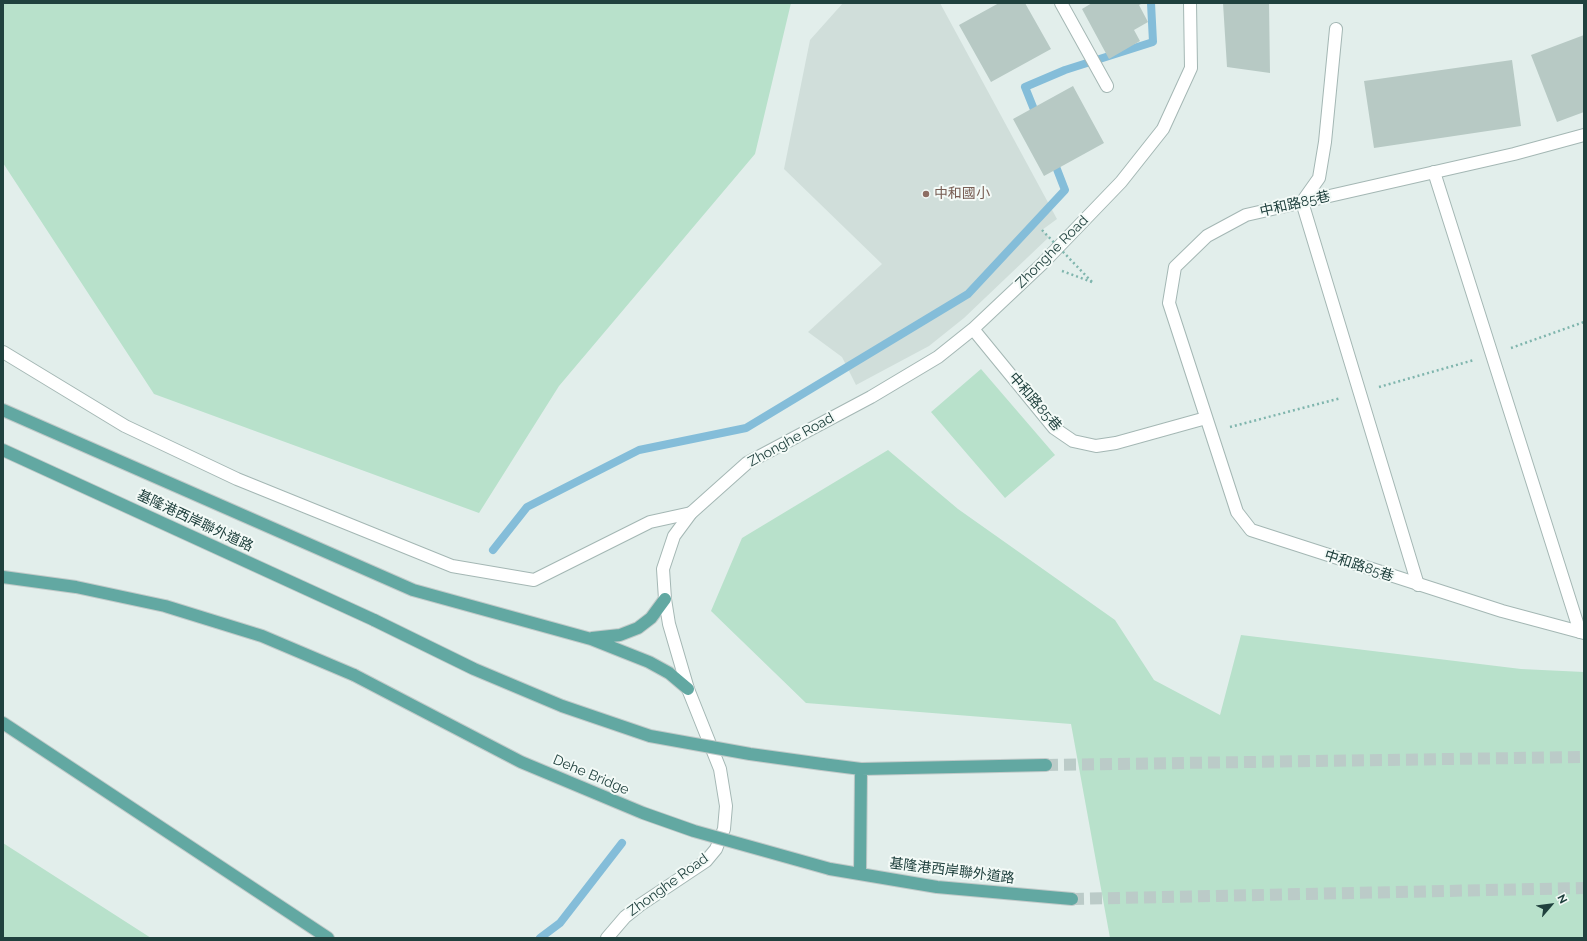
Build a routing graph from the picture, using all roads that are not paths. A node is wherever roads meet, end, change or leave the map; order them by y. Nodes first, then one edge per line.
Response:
1 (1061, 3) edge
2 (1190, 3) edge
3 (1336, 29) dead end
4 (1104, 81) dead end
5 (1584, 135) edge
6 (1434, 172) junction
7 (1302, 202) junction
8 (973, 329) junction
9 (3, 352) edge
10 (3, 410) edge
11 (1206, 418) junction
12 (3, 450) edge
13 (691, 513) junction
14 (3, 577) edge
15 (1418, 585) junction
16 (665, 599) junction
17 (1582, 632) edge
18 (591, 639) junction
19 (688, 689) junction
20 (3, 723) edge
21 (1046, 765) tunnel mouth
22 (861, 769) junction
23 (830, 869) joint
24 (860, 874) junction
25 (1072, 899) tunnel mouth
26 (328, 938) edge
27 (607, 938) edge

1 - 4 street
2 - 8 street, Zhonghe Road
3 - 7 street
5 - 6 street, 中和路85巷
6 - 7 street, 中和路85巷
6 - 17 street
7 - 11 street, 中和路85巷
7 - 15 street
8 - 11 street, 中和路85巷
8 - 13 street, Zhonghe Road
9 - 13 street
10 - 18 main road
11 - 15 street, 中和路85巷
12 - 22 main road, 基隆港西岸聯外道路, bridge
13 - 16 street, Zhonghe Road
14 - 23 main road, Dehe Bridge, bridge
15 - 17 street, 中和路85巷
16 - 18 main road
16 - 19 street, Zhonghe Road
18 - 19 main road
19 - 27 street, Zhonghe Road
20 - 26 main road
21 - 22 main road
22 - 24 main road
23 - 24 main road, 基隆港西岸聯外道路
24 - 25 main road, 基隆港西岸聯外道路

